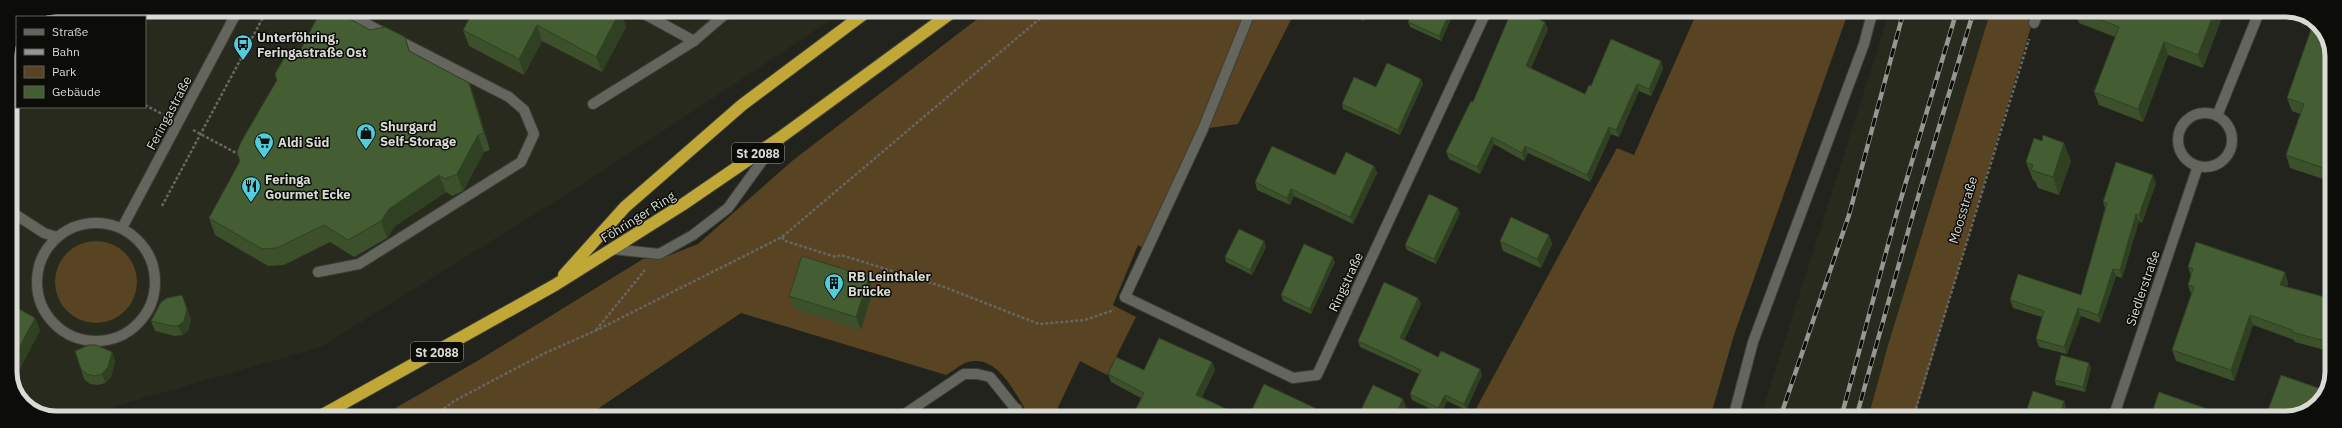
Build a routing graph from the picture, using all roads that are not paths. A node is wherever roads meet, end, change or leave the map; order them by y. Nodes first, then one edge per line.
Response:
1 (234, 17) edge
2 (353, 17) edge
3 (650, 17) edge
4 (722, 17) edge
5 (860, 17) edge
6 (945, 17) edge
7 (1248, 17) edge
8 (1484, 17) edge
9 (1871, 17) edge
10 (2036, 17) edge
11 (2257, 17) edge
12 (2034, 23) road end
13 (694, 41) junction
14 (593, 104) dead end
15 (2217, 116) junction
16 (777, 140) junction
17 (2198, 166) junction
18 (17, 216) edge
19 (122, 228) junction
20 (57, 237) junction
21 (612, 249) junction
22 (318, 272) dead end
23 (555, 285) junction
24 (1017, 409) joint
25 (330, 411) edge
26 (910, 411) edge
27 (1014, 411) edge
28 (1735, 411) edge
29 (2116, 411) edge

1 - 19 street, Feringastraße
2 - 22 street
3 - 13 street
4 - 13 street
5 - 23 highway
6 - 16 highway, Föhringer Ring / St 2088
7 - 8 street, Ringstraße
9 - 28 street
10 - 12 street
11 - 15 street
13 - 14 street
15 - 17 street
15 - 17 street
16 - 21 highway, Föhringer Ring / St 2088
16 - 21 street
17 - 29 street, Siedlerstraße
18 - 20 street
19 - 20 street
19 - 20 street
21 - 23 highway, Föhringer Ring / St 2088
23 - 25 highway, Föhringer Ring / St 2088
24 - 26 street
24 - 27 street

